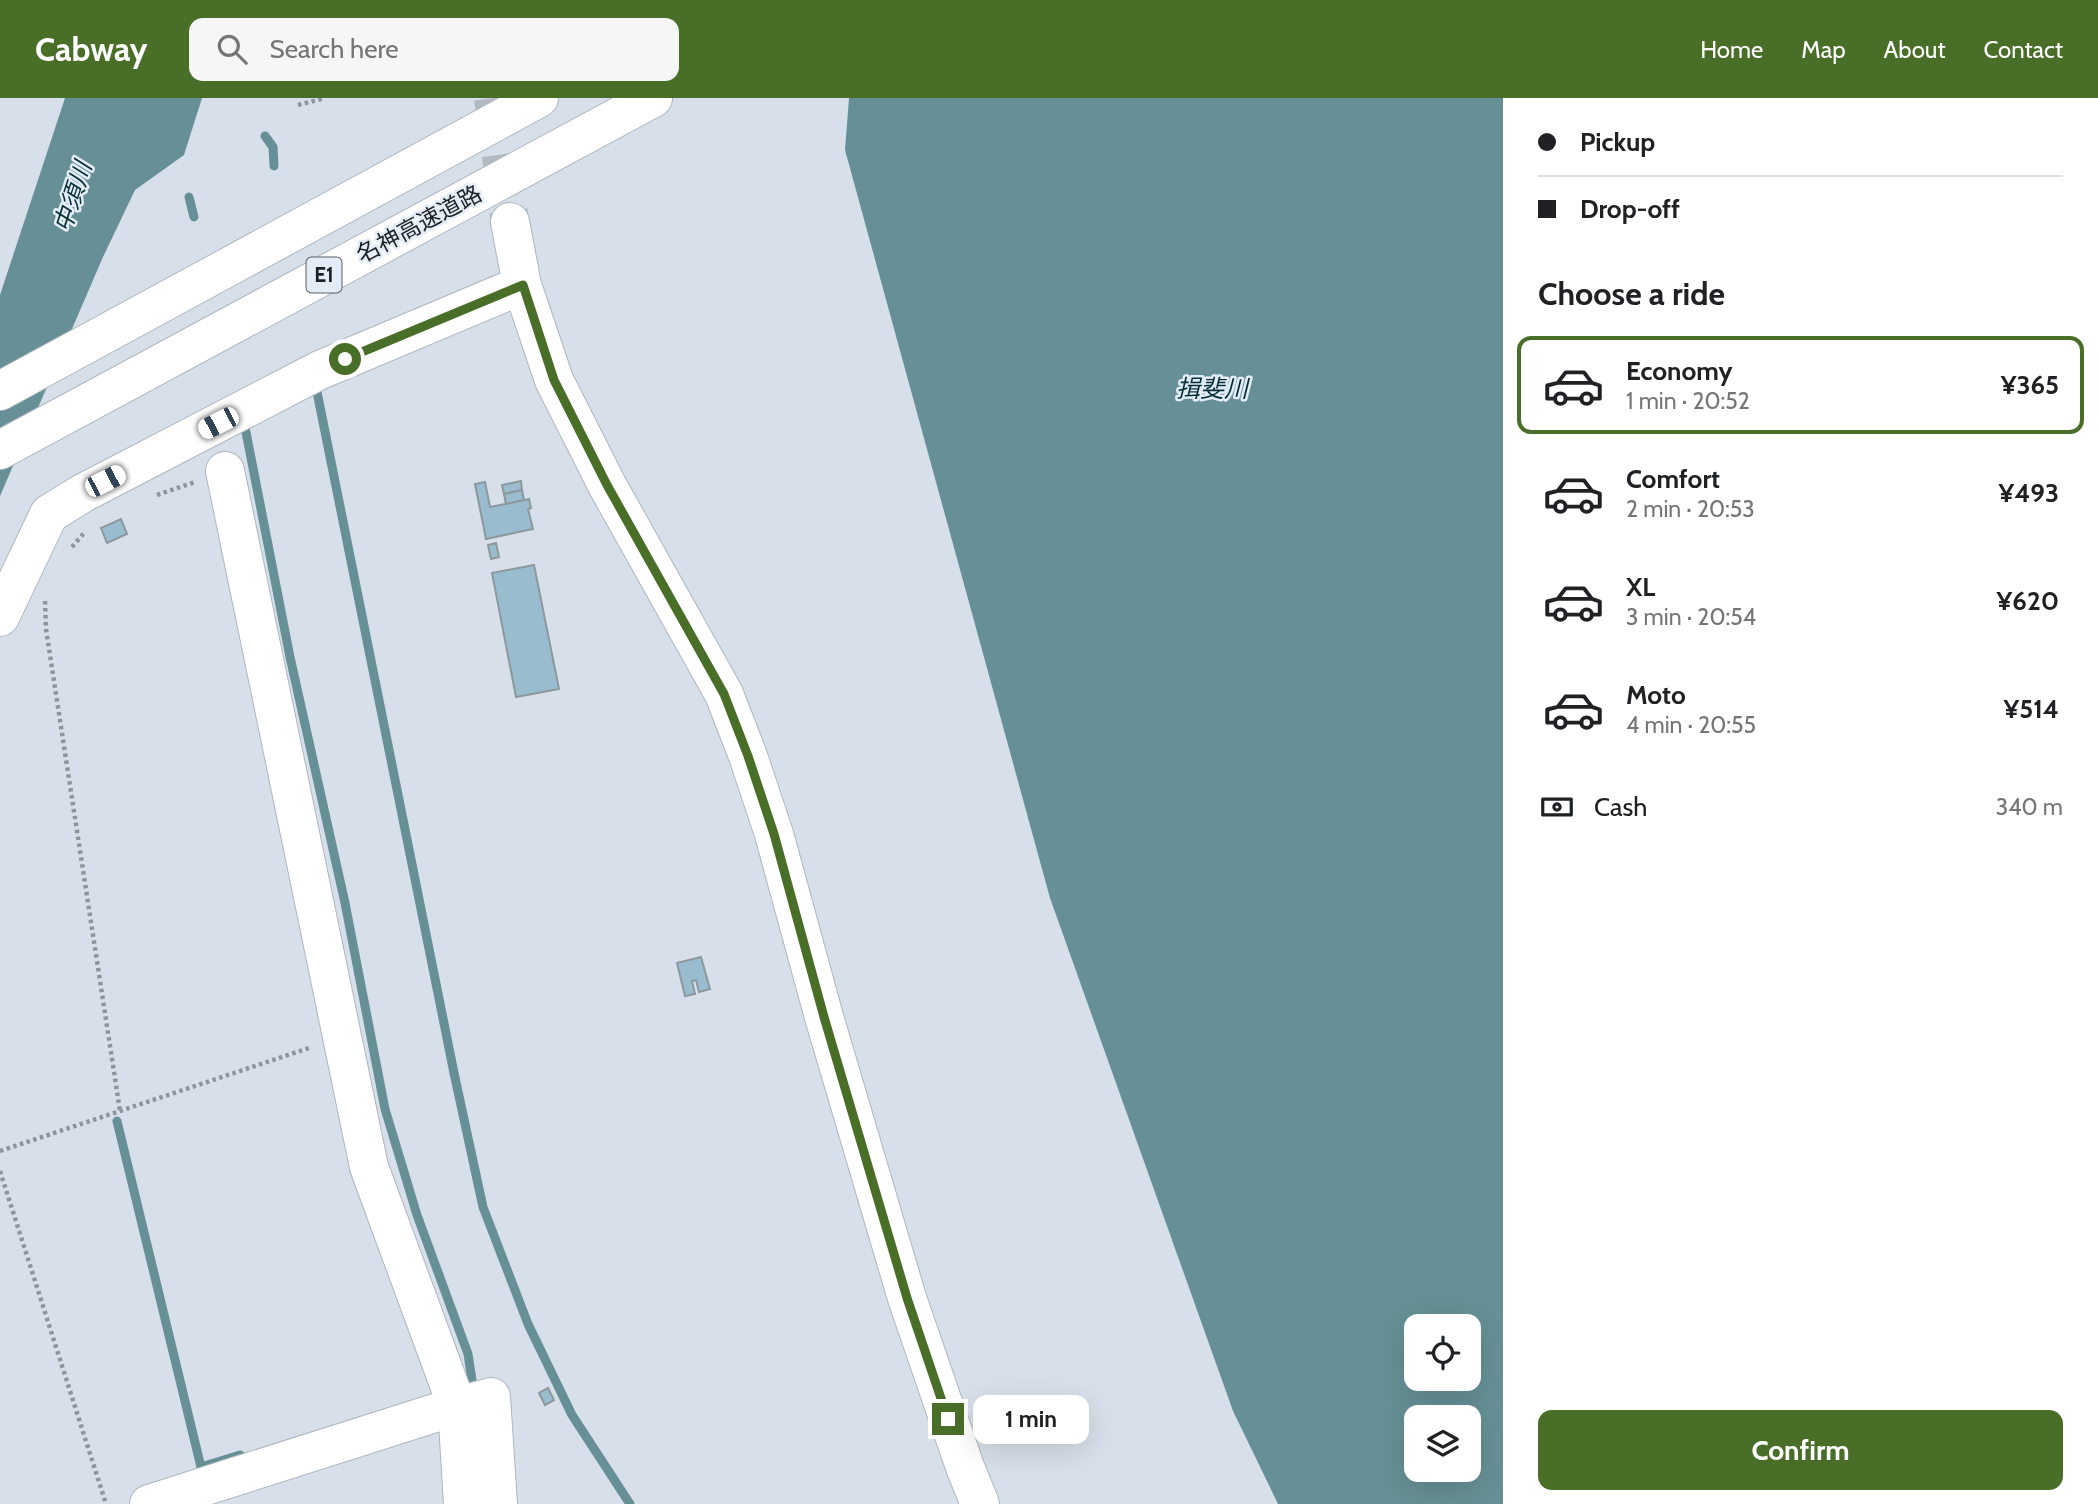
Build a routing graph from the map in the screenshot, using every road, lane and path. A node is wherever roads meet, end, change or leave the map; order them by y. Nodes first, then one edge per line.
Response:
1 (325, 98) edge
2 (539, 98) edge
3 (651, 99) edge
4 (298, 105) dead end
5 (510, 222) tunnel mouth
6 (523, 285) junction
7 (0, 391) edge
8 (0, 450) edge
9 (225, 471) joint
10 (154, 495) dead end
11 (87, 530) dead end
12 (69, 550) dead end
13 (45, 595) dead end
14 (0, 617) edge
15 (342, 1037) junction
16 (120, 1111) junction
17 (0, 1151) edge
18 (0, 1171) edge
19 (457, 1406) junction
20 (106, 1504) edge
21 (149, 1504) edge
22 (463, 1504) edge
23 (498, 1504) edge
24 (980, 1504) edge

1 - 4 path
2 - 7 main road, E1
3 - 8 main road, 名神高速道路 / E1
5 - 6 main road
6 - 14 main road
6 - 24 main road
9 - 10 path
9 - 15 main road
11 - 12 path
13 - 16 path
15 - 16 path
15 - 19 main road
16 - 17 path
18 - 20 path
19 - 21 main road
19 - 22 main road
19 - 23 main road

